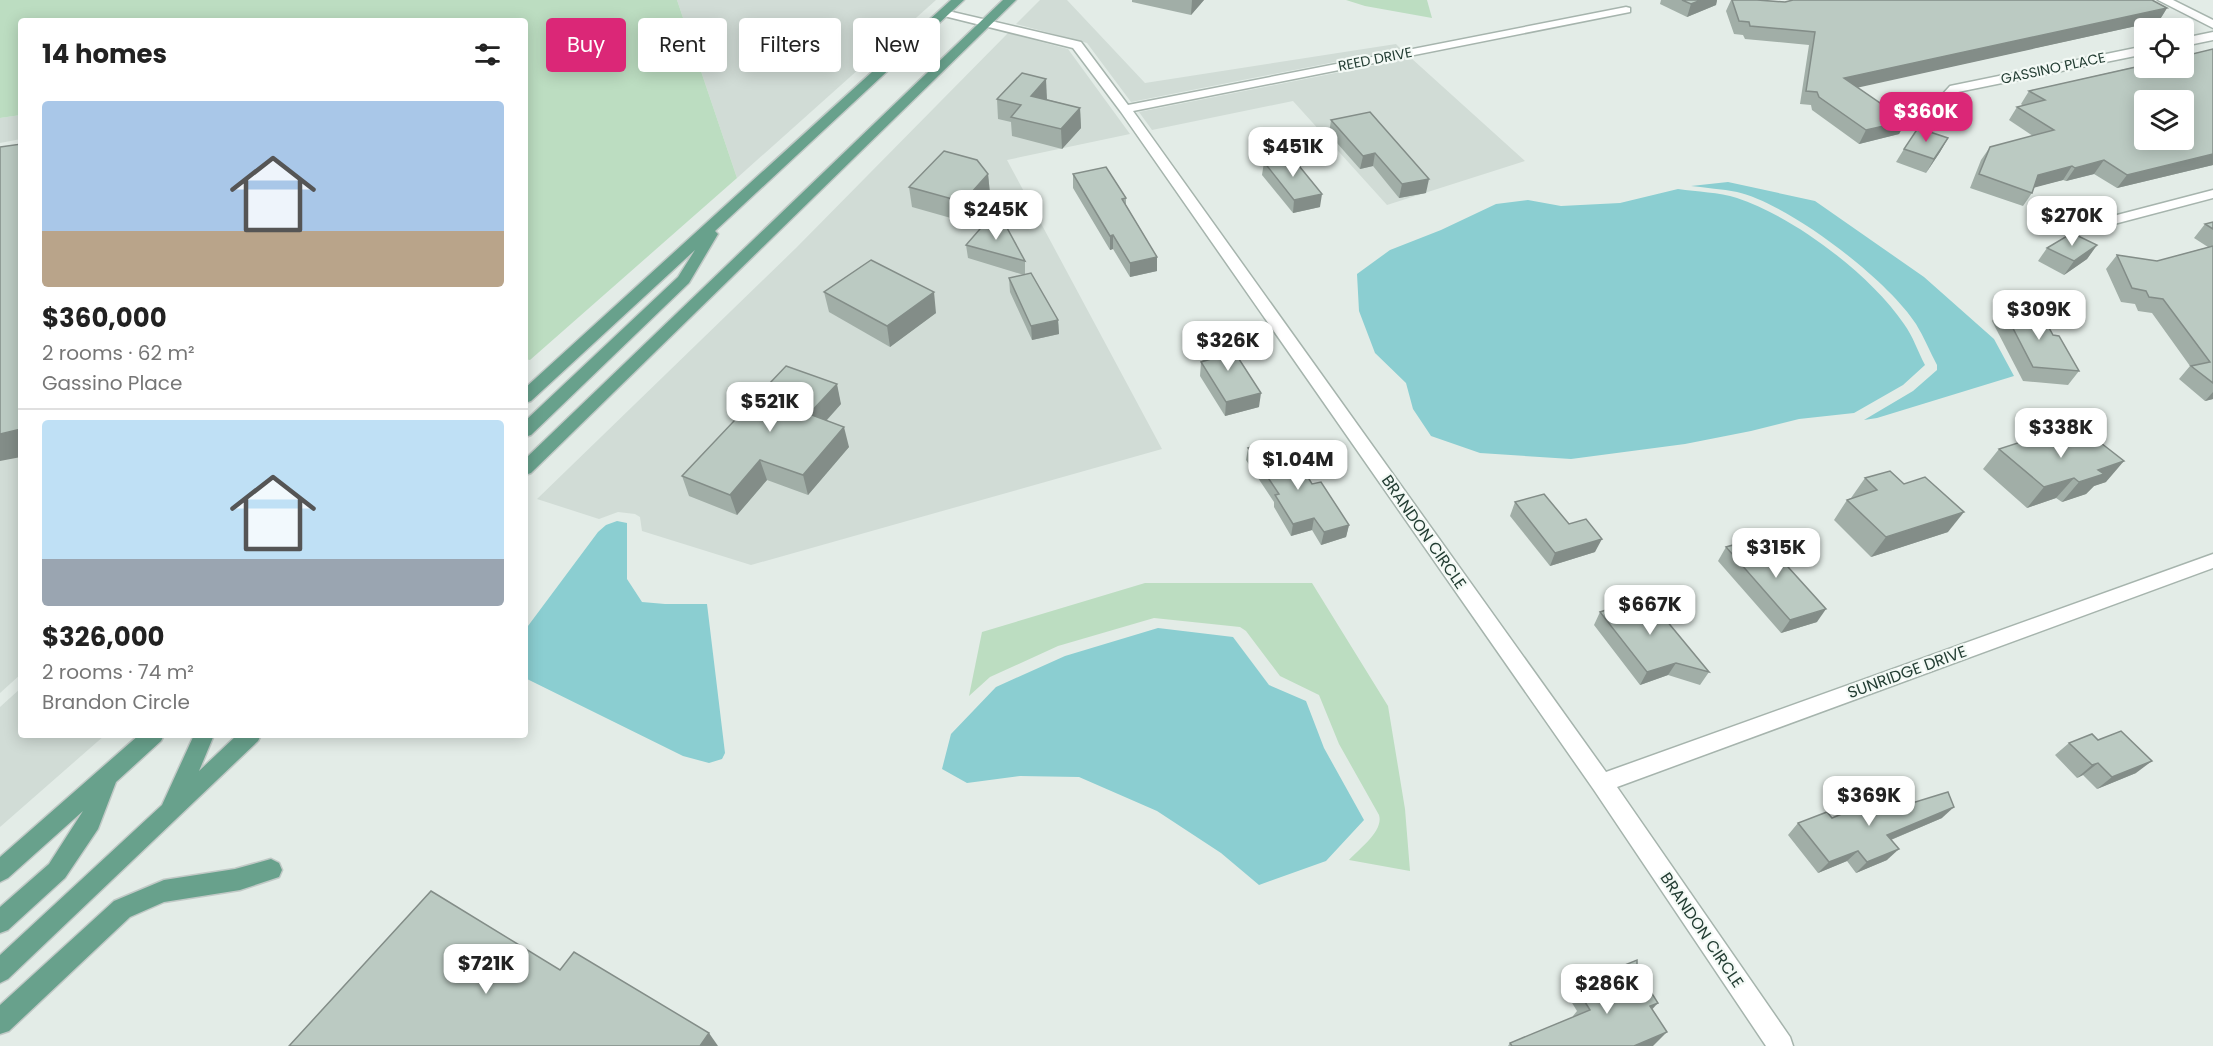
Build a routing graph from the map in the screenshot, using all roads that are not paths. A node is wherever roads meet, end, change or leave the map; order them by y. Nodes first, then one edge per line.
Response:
1 (958, 0) edge
2 (1010, 0) edge
3 (2164, 0) edge
4 (1626, 10) dead end
5 (944, 13) junction
6 (987, 22) junction
7 (2213, 26) edge
8 (2213, 36) edge
9 (2194, 40) edge
10 (2134, 52) edge
11 (1125, 109) junction
12 (1935, 109) dead end
13 (2213, 194) edge
14 (721, 217) junction
15 (2099, 224) dead end
16 (528, 395) edge
17 (528, 428) edge
18 (528, 465) edge
19 (2213, 561) edge
20 (151, 738) edge
21 (203, 738) edge
22 (248, 738) edge
23 (106, 778) junction
24 (1602, 783) junction
25 (168, 815) junction
26 (272, 870) dead end
27 (0, 871) edge
28 (0, 922) edge
29 (0, 971) edge
30 (0, 1022) edge
31 (1781, 1046) edge

1 - 5 main road
2 - 6 main road
3 - 7 street
4 - 11 street, REED DRIVE
5 - 6 street, BRANDON CIRCLE
5 - 14 main road
6 - 11 street, BRANDON CIRCLE
6 - 18 main road
8 - 9 street
10 - 12 street, GASSINO PLACE
11 - 24 street, BRANDON CIRCLE
13 - 15 street
14 - 16 main road
14 - 17 main road
19 - 24 street, SUNRIDGE DRIVE
20 - 23 main road
21 - 25 main road
22 - 25 main road
23 - 27 main road
23 - 28 main road
24 - 31 street, BRANDON CIRCLE
25 - 29 main road
26 - 30 main road

